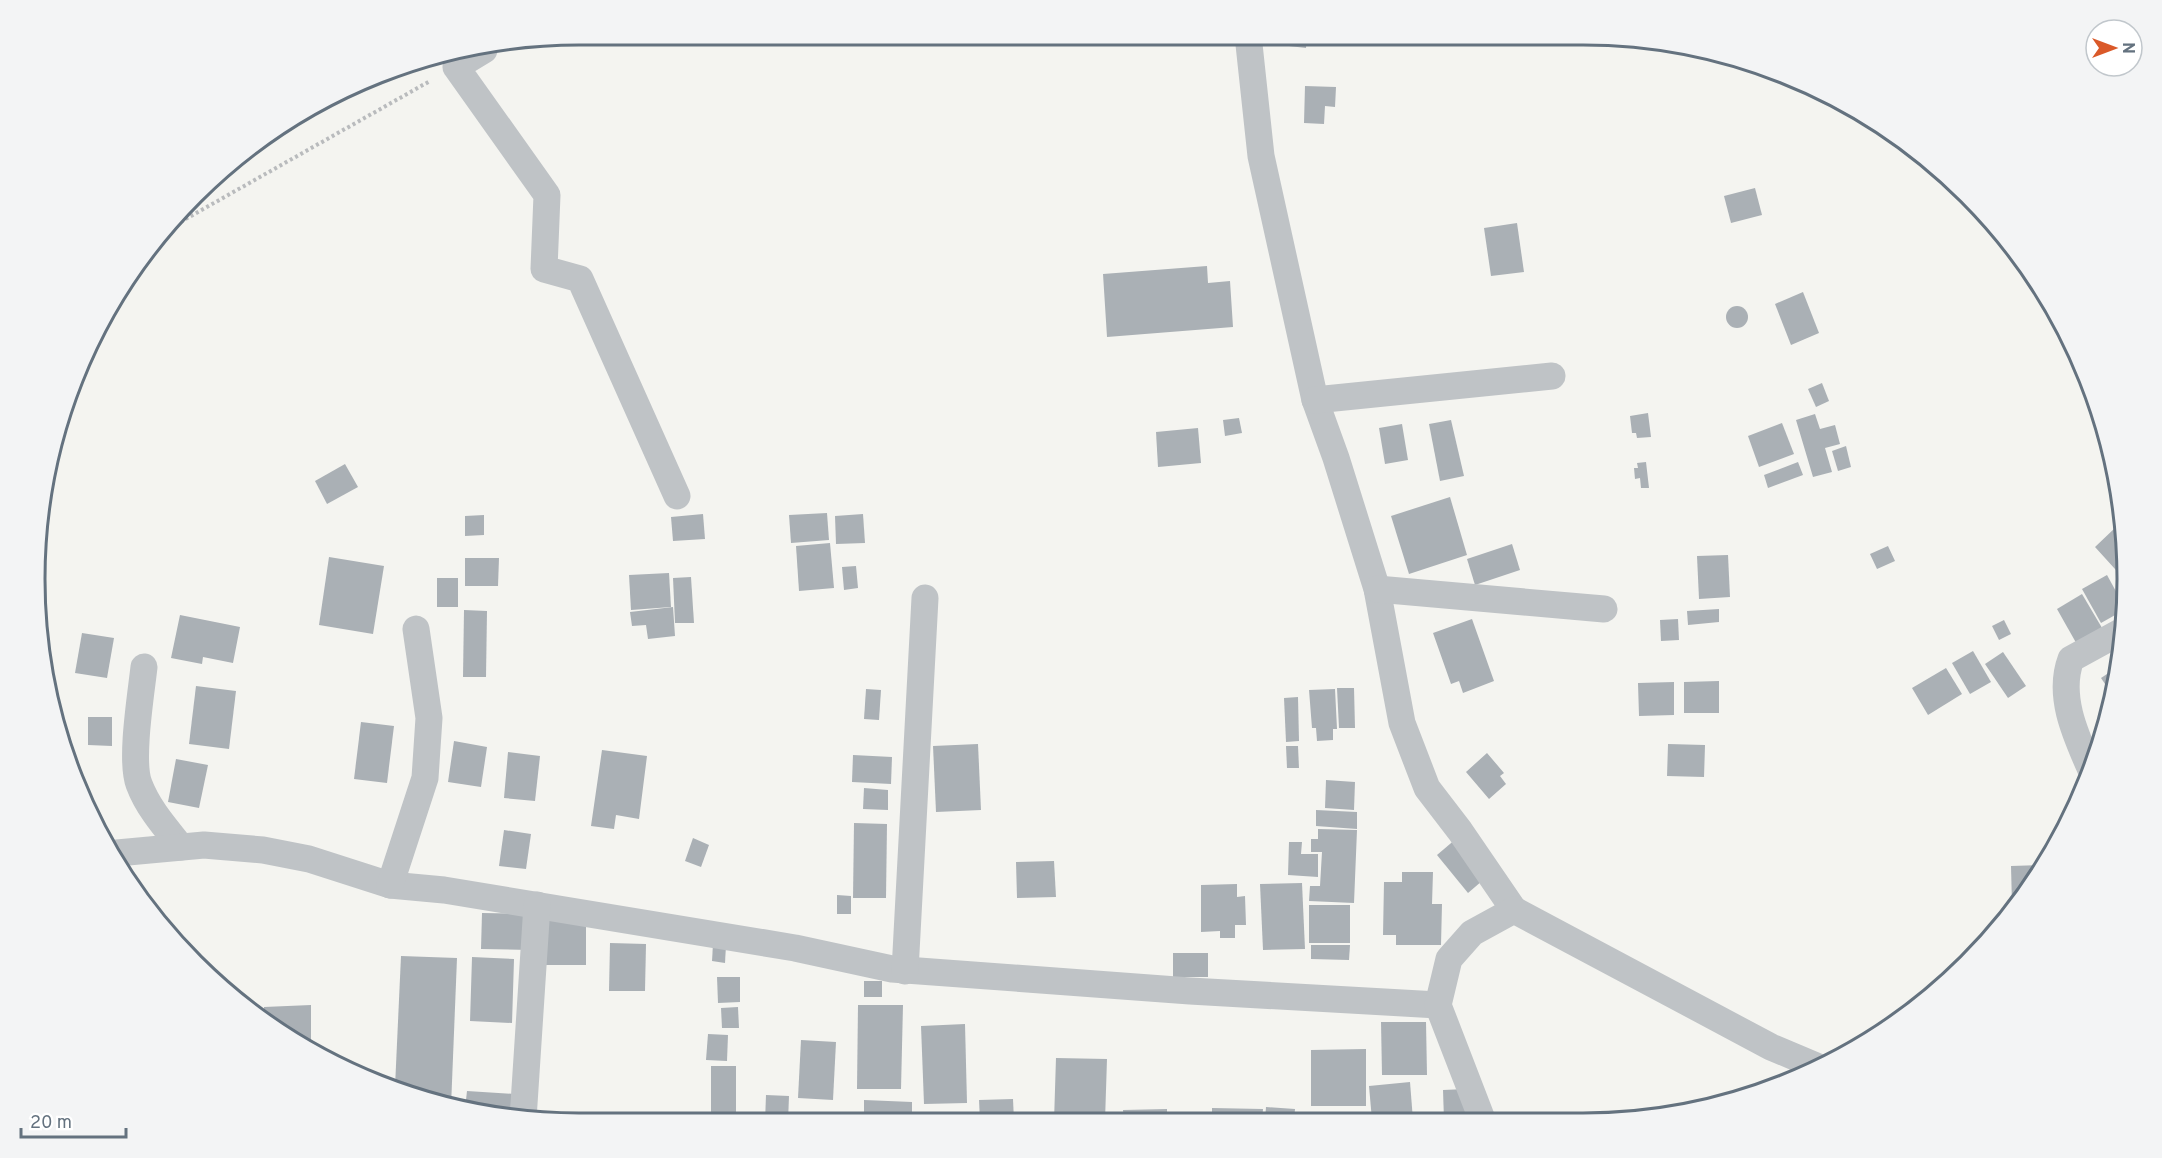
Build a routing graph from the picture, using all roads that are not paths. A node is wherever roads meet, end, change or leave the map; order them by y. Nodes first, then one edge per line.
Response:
1 (1249, 45) edge
2 (476, 55) edge
3 (1552, 376) dead end
4 (1315, 400) junction
5 (677, 496) dead end
6 (1377, 589) junction
7 (925, 598) dead end
8 (1604, 609) dead end
9 (416, 629) dead end
10 (2114, 636) edge
11 (144, 667) dead end
12 (2086, 759) edge
13 (181, 847) junction
14 (121, 853) edge
15 (390, 885) junction
16 (537, 905) junction
17 (1514, 910) junction
18 (905, 970) junction
19 (1438, 1005) junction
20 (1808, 1063) edge
21 (524, 1110) edge
22 (1480, 1113) edge

1 - 4 street
2 - 5 street
3 - 4 street
4 - 6 street
6 - 8 street
6 - 17 street
7 - 18 street
9 - 15 street
10 - 12 street
11 - 13 street
13 - 14 street
13 - 15 street
15 - 16 street
16 - 18 street
16 - 21 street
17 - 19 street
17 - 20 street
18 - 19 street
19 - 22 street

